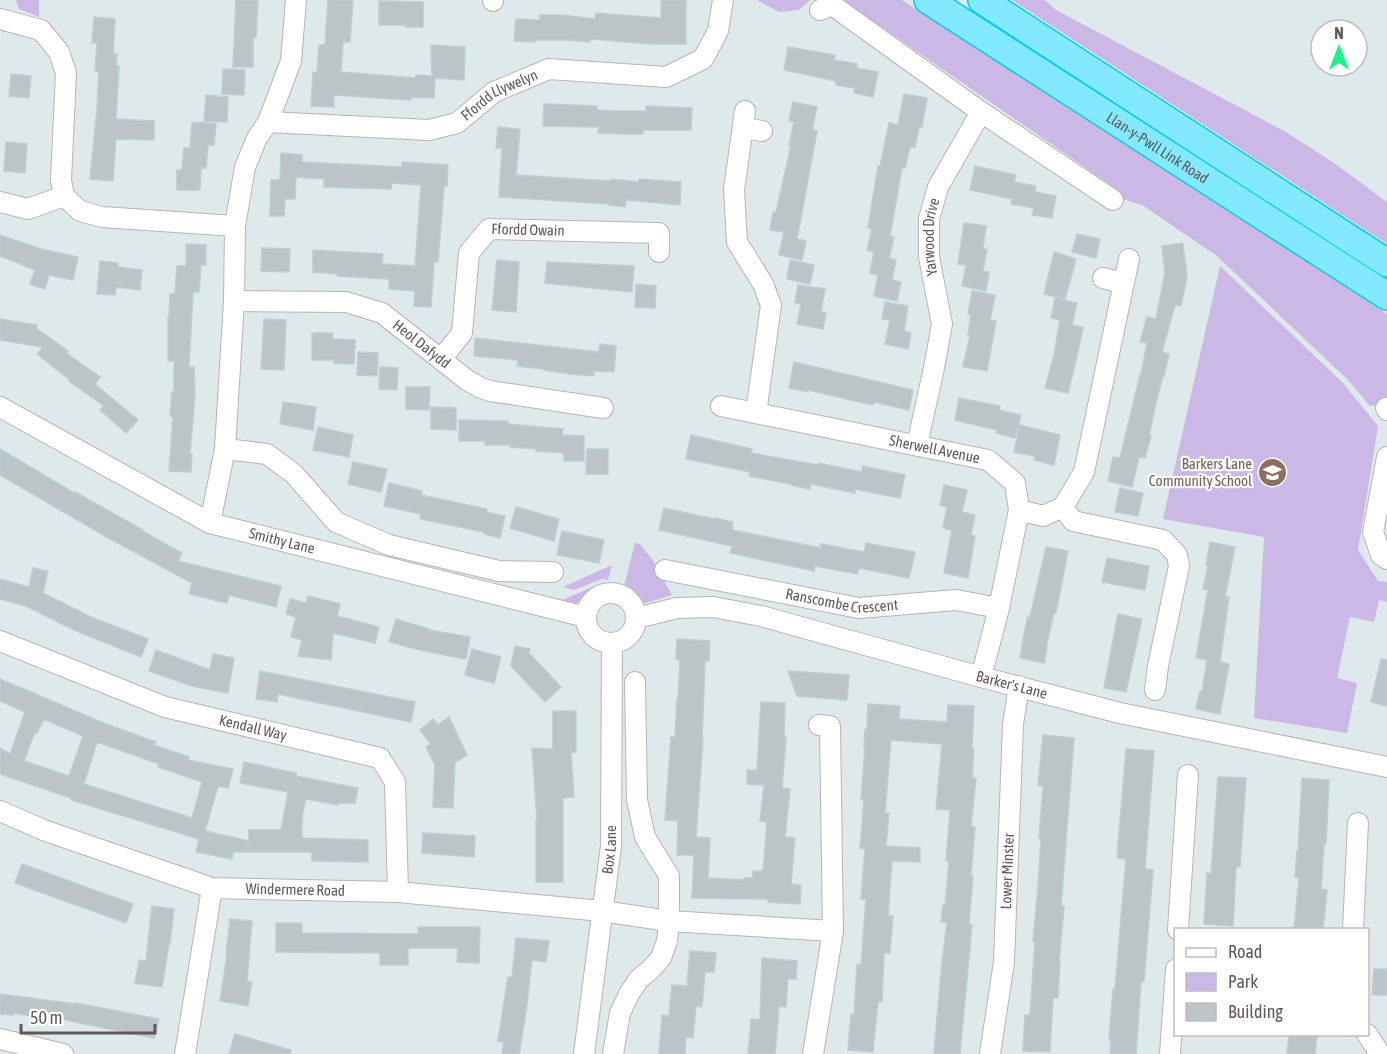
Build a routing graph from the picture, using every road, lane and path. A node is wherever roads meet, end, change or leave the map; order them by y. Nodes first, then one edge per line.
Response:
1 (296, 0) edge
2 (723, 0) edge
3 (928, 0) edge
4 (982, 0) edge
5 (820, 10) dead end
6 (0, 19) edge
7 (981, 112) junction
8 (268, 122) junction
9 (750, 123) dead end
10 (64, 196) junction
11 (1102, 199) dead end
12 (0, 202) edge
13 (235, 226) junction
14 (659, 252) dead end
15 (1129, 259) dead end
16 (1387, 263) edge
17 (1102, 279) dead end
18 (1123, 283) junction
19 (1387, 296) edge
20 (234, 301) junction
21 (441, 360) junction
22 (721, 406) dead end
23 (0, 407) edge
24 (603, 408) dead end
25 (756, 413) junction
26 (917, 445) junction
27 (225, 449) junction
28 (1387, 457) edge
29 (1063, 507) junction
30 (1019, 510) junction
31 (210, 523) junction
32 (1387, 559) edge
33 (665, 570) dead end
34 (553, 572) dead end
35 (999, 608) junction
36 (586, 617) junction
37 (637, 618) junction
38 (0, 641) edge
39 (612, 644) junction
40 (981, 677) junction
41 (634, 682) dead end
42 (1019, 687) junction
43 (1155, 690) dead end
44 (832, 726) dead end
45 (1387, 767) edge
46 (1188, 776) dead end
47 (0, 811) edge
48 (1358, 823) dead end
49 (212, 888) junction
50 (398, 892) junction
51 (602, 911) junction
52 (669, 921) junction
53 (1178, 928) edge
54 (1353, 928) edge
55 (833, 931) junction
56 (1174, 997) edge
57 (1368, 1036) edge
58 (0, 1039) edge
59 (57, 1053) edge
60 (185, 1054) edge
61 (585, 1054) edge
62 (613, 1054) edge
63 (813, 1054) edge
64 (990, 1054) edge
65 (1170, 1054) edge
66 (1380, 1054) edge

1 - 8 street
2 - 8 street, Ffordd Llywelyn
3 - 19 highway, Llan-y-Pwll Link Road
4 - 16 highway, Llan-y-Pwll Link Road
5 - 7 street
6 - 10 street
7 - 11 street
7 - 26 street, Yarwood Drive
8 - 13 street
9 - 25 street
10 - 12 street
10 - 13 street
13 - 20 street
14 - 21 street, Ffordd Owain
15 - 18 street
17 - 18 street
18 - 29 street
20 - 21 street, Heol Dafydd
20 - 27 street
21 - 24 street, Heol Dafydd
22 - 25 street, Sherwell Avenue
23 - 31 street, Smithy Lane
25 - 26 street, Sherwell Avenue
26 - 30 street, Sherwell Avenue
27 - 31 street
27 - 34 street
28 - 32 street
29 - 30 street
29 - 43 street
30 - 35 street, Sherwell Avenue
31 - 36 street, Smithy Lane
33 - 35 street, Ranscombe Crescent
35 - 40 street, Sherwell Avenue
36 - 37 street
36 - 39 street
37 - 39 street
37 - 40 street, Barker's Lane
38 - 50 street, Kendall Way
39 - 51 street, Box Lane
40 - 42 street, Barker's Lane
41 - 52 street
42 - 45 street, Barker's Lane
42 - 64 street, Lower Minster
44 - 55 street
46 - 53 street
47 - 49 street, Windermere Road
48 - 54 street
49 - 50 street, Windermere Road
49 - 60 street
50 - 51 street, Windermere Road
51 - 52 street, Windermere Road
51 - 61 street, Box Lane
52 - 55 street, Windermere Road
52 - 62 street
55 - 63 street
56 - 65 street
57 - 66 street
58 - 59 street

